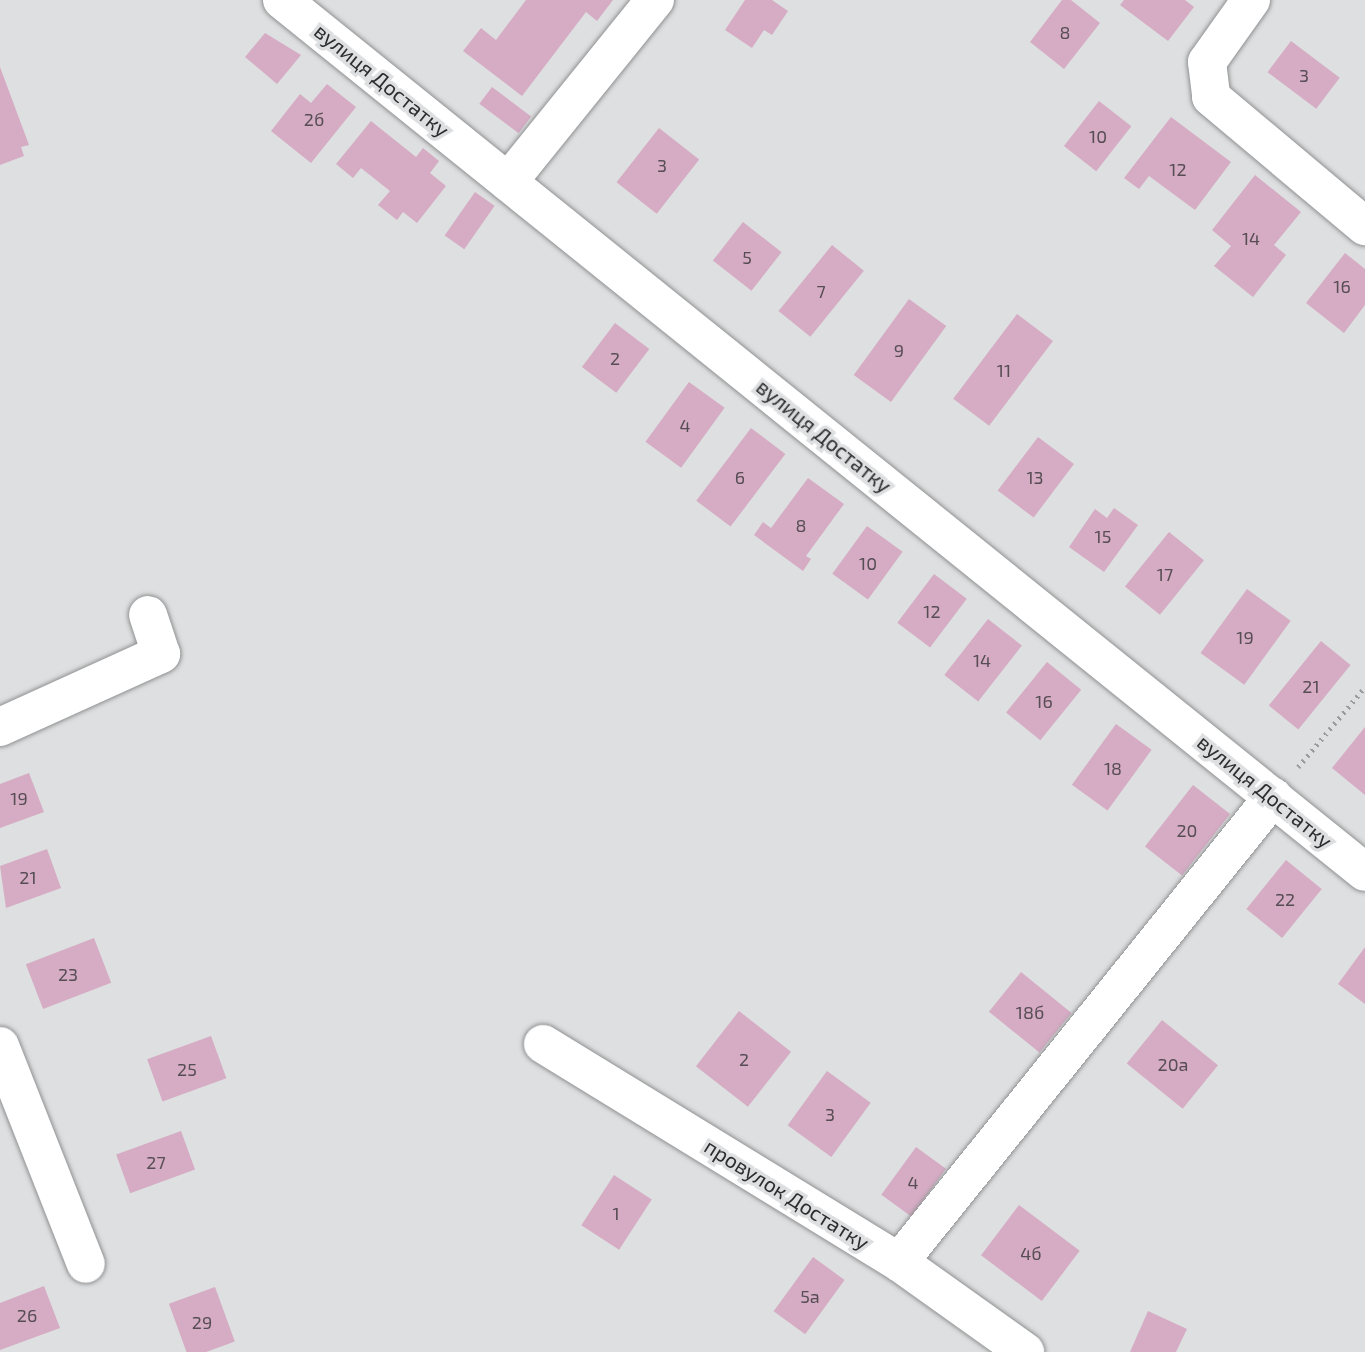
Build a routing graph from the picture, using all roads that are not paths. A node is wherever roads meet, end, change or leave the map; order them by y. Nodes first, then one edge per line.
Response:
1 (282, 0) edge
2 (656, 0) edge
3 (1251, 0) edge
4 (508, 182) junction
5 (1365, 226) edge
6 (148, 615) dead end
7 (0, 727) edge
8 (1273, 797) junction
9 (1365, 872) edge
10 (543, 1044) dead end
11 (0, 1046) edge
12 (899, 1262) junction
13 (86, 1264) dead end
14 (1025, 1352) edge

1 - 4 street, вулиця Достатку
2 - 4 street
3 - 5 street
4 - 8 street, вулиця Достатку
6 - 7 street
8 - 9 street, вулиця Достатку
8 - 12 street
10 - 12 street, провулок Достатку
11 - 13 street
12 - 14 street, провулок Достатку

